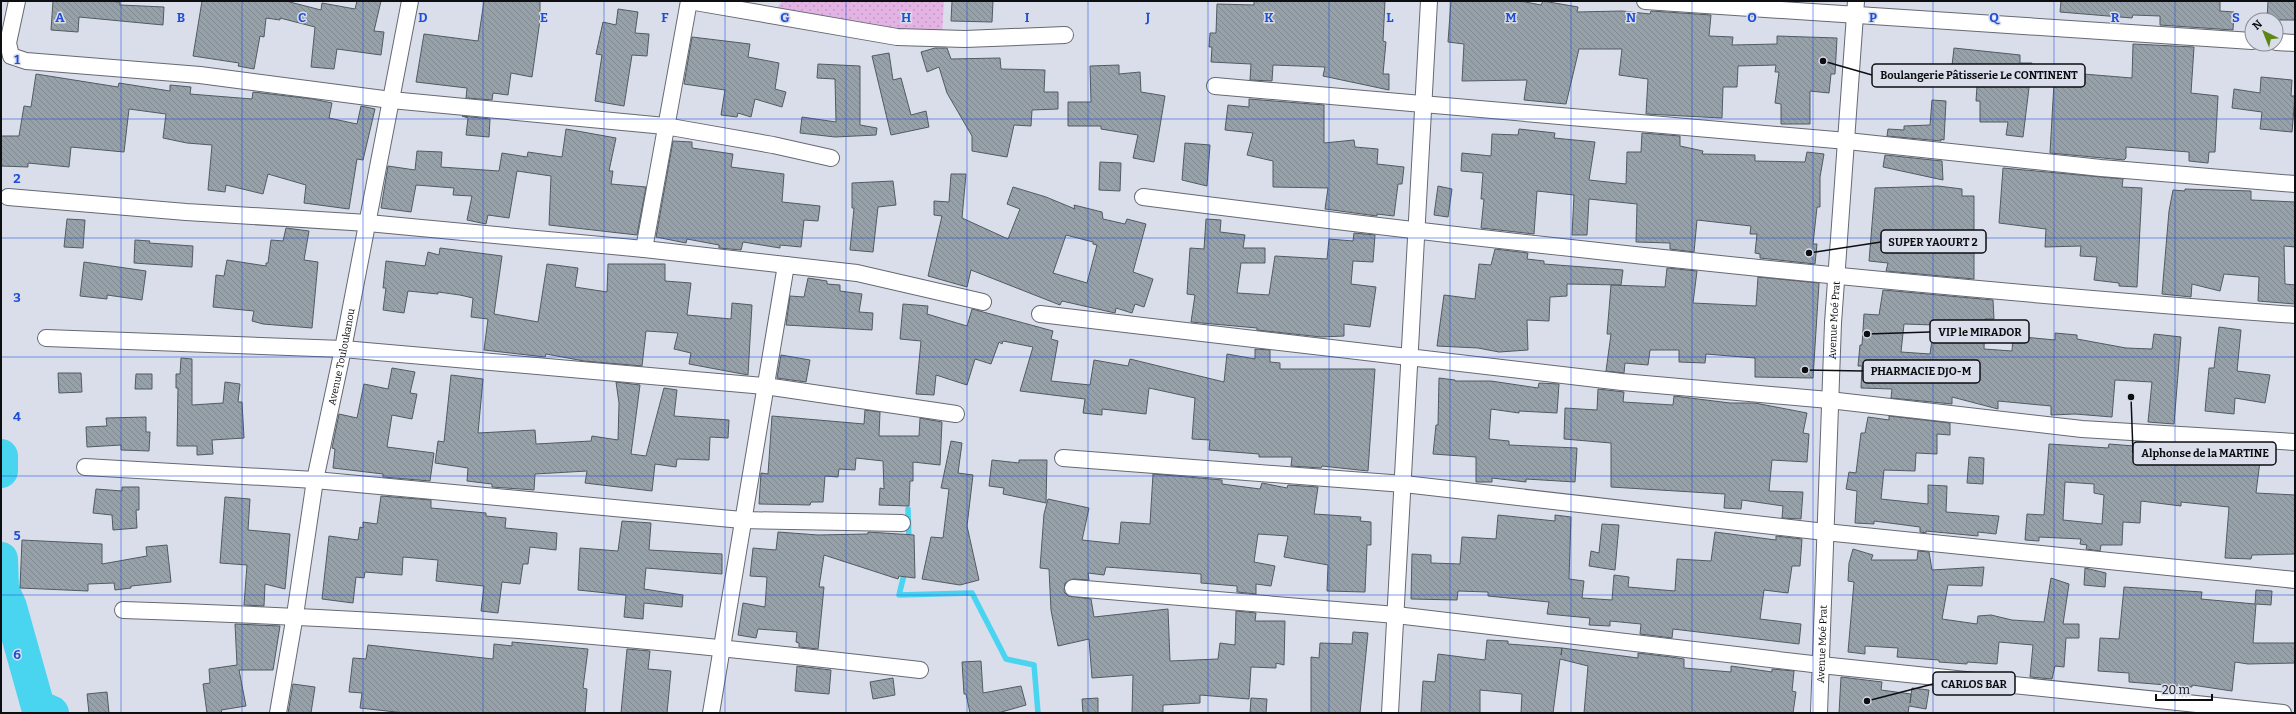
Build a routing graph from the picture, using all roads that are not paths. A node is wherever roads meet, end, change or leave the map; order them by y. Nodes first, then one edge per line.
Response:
1 (17, 1) edge
2 (410, 1) edge
3 (689, 1) edge
4 (1429, 1) edge
5 (1645, 1) edge
6 (1856, 8) edge
7 (1065, 35) dead end
8 (2244, 40) edge
9 (2284, 43) edge
10 (2295, 44) edge
11 (1215, 86) dead end
12 (391, 100) junction
13 (1424, 105) junction
14 (665, 126) junction
15 (1847, 141) junction
16 (831, 158) dead end
17 (2295, 184) edge
18 (8, 197) dead end
19 (1144, 198) dead end
20 (368, 223) junction
21 (1417, 232) junction
22 (644, 249) junction
23 (786, 265) junction
24 (1837, 276) junction
25 (983, 302) dead end
26 (1040, 314) dead end
27 (2295, 315) edge
28 (46, 338) dead end
29 (343, 349) junction
30 (1410, 358) junction
31 (765, 386) junction
32 (1829, 400) junction
33 (956, 414) dead end
34 (2295, 442) edge
35 (1063, 458) dead end
36 (85, 467) dead end
37 (315, 480) junction
38 (1404, 484) junction
39 (742, 520) junction
40 (902, 523) dead end
41 (1825, 532) junction
42 (2295, 580) edge
43 (1073, 588) dead end
44 (123, 610) dead end
45 (1396, 615) junction
46 (295, 616) junction
47 (721, 647) junction
48 (1821, 665) junction
49 (920, 670) dead end
50 (278, 713) edge
51 (711, 713) edge
52 (1390, 713) edge
53 (1819, 713) edge
54 (2283, 713) edge

1 - 12 street
2 - 12 street, Avenue Touloukanou
3 - 7 street
3 - 14 street
4 - 13 street
5 - 6 street
6 - 8 street
6 - 15 street, Avenue Moé Prat
9 - 10 street
11 - 13 street
12 - 14 street
12 - 20 street, Avenue Touloukanou
13 - 15 street
13 - 21 street
14 - 16 street
14 - 22 street
15 - 17 street
15 - 24 street, Avenue Moé Prat
18 - 20 street
19 - 21 street
20 - 22 street
20 - 29 street, Avenue Touloukanou
21 - 24 street
21 - 30 street
22 - 23 street
23 - 25 street
23 - 31 street
24 - 27 street
24 - 32 street, Avenue Moé Prat
26 - 30 street
28 - 29 street
29 - 31 street
29 - 37 street, Avenue Touloukanou
30 - 32 street
30 - 38 street
31 - 33 street
31 - 39 street
32 - 34 street
32 - 41 street, Avenue Moé Prat
35 - 38 street
36 - 37 street
37 - 39 street
37 - 46 street, Avenue Touloukanou
38 - 41 street
38 - 45 street
39 - 40 street
39 - 47 street
41 - 42 street
41 - 48 street, Avenue Moé Prat
43 - 45 street
44 - 46 street
45 - 48 street
45 - 52 street
46 - 47 street
46 - 50 street, Avenue Touloukanou
47 - 49 street
47 - 51 street
48 - 53 street, Avenue Moé Prat
48 - 54 street

